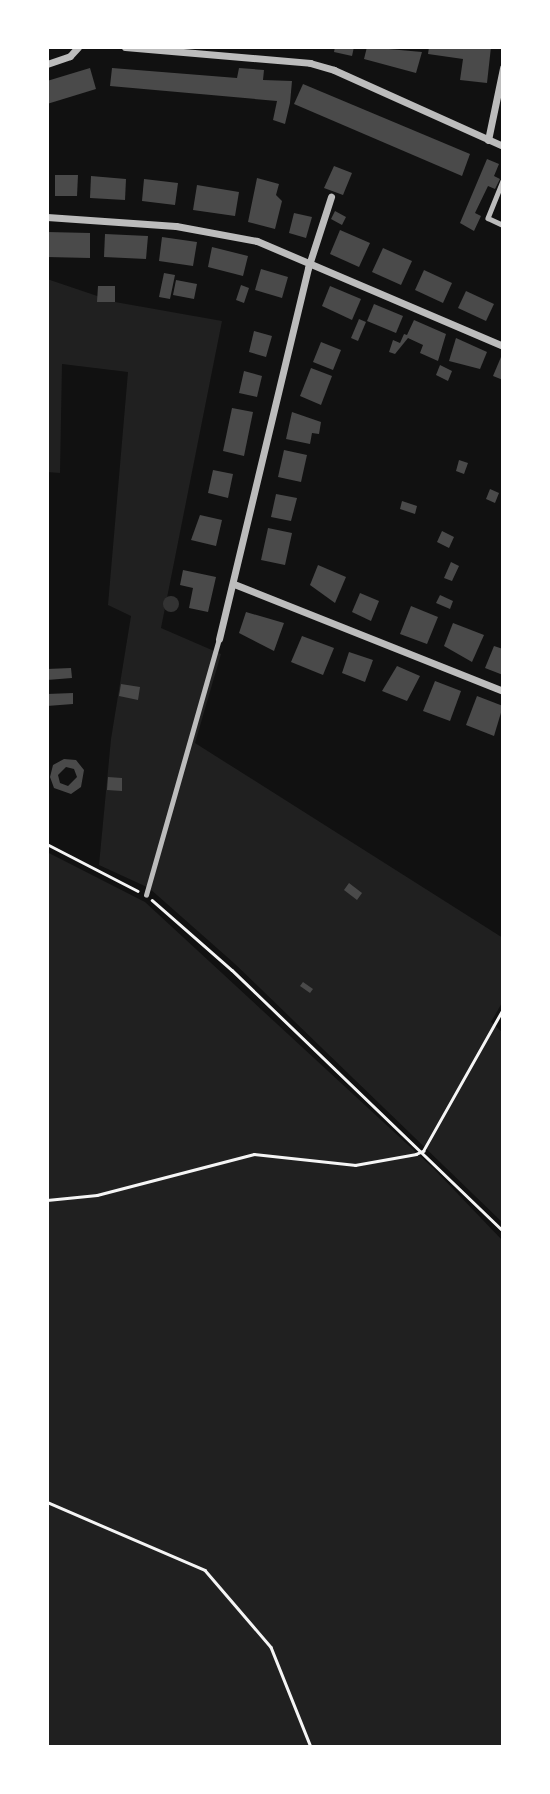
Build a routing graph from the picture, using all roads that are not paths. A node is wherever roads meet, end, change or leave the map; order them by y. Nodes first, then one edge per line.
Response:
1 (78, 47) edge
2 (125, 47) edge
3 (47, 64) edge
4 (503, 68) edge
5 (488, 140) junction
6 (503, 146) edge
7 (503, 181) edge
8 (331, 197) dead end
9 (47, 216) edge
10 (503, 225) edge
11 (310, 261) junction
12 (503, 346) edge
13 (234, 584) junction
14 (219, 639) joint
15 (503, 691) edge
16 (146, 895) road end

1 - 3 street
2 - 5 street
4 - 5 street
5 - 6 street
7 - 10 lane
8 - 11 street
9 - 11 street
11 - 12 street
11 - 13 street
13 - 14 street
13 - 15 street
14 - 16 lane

